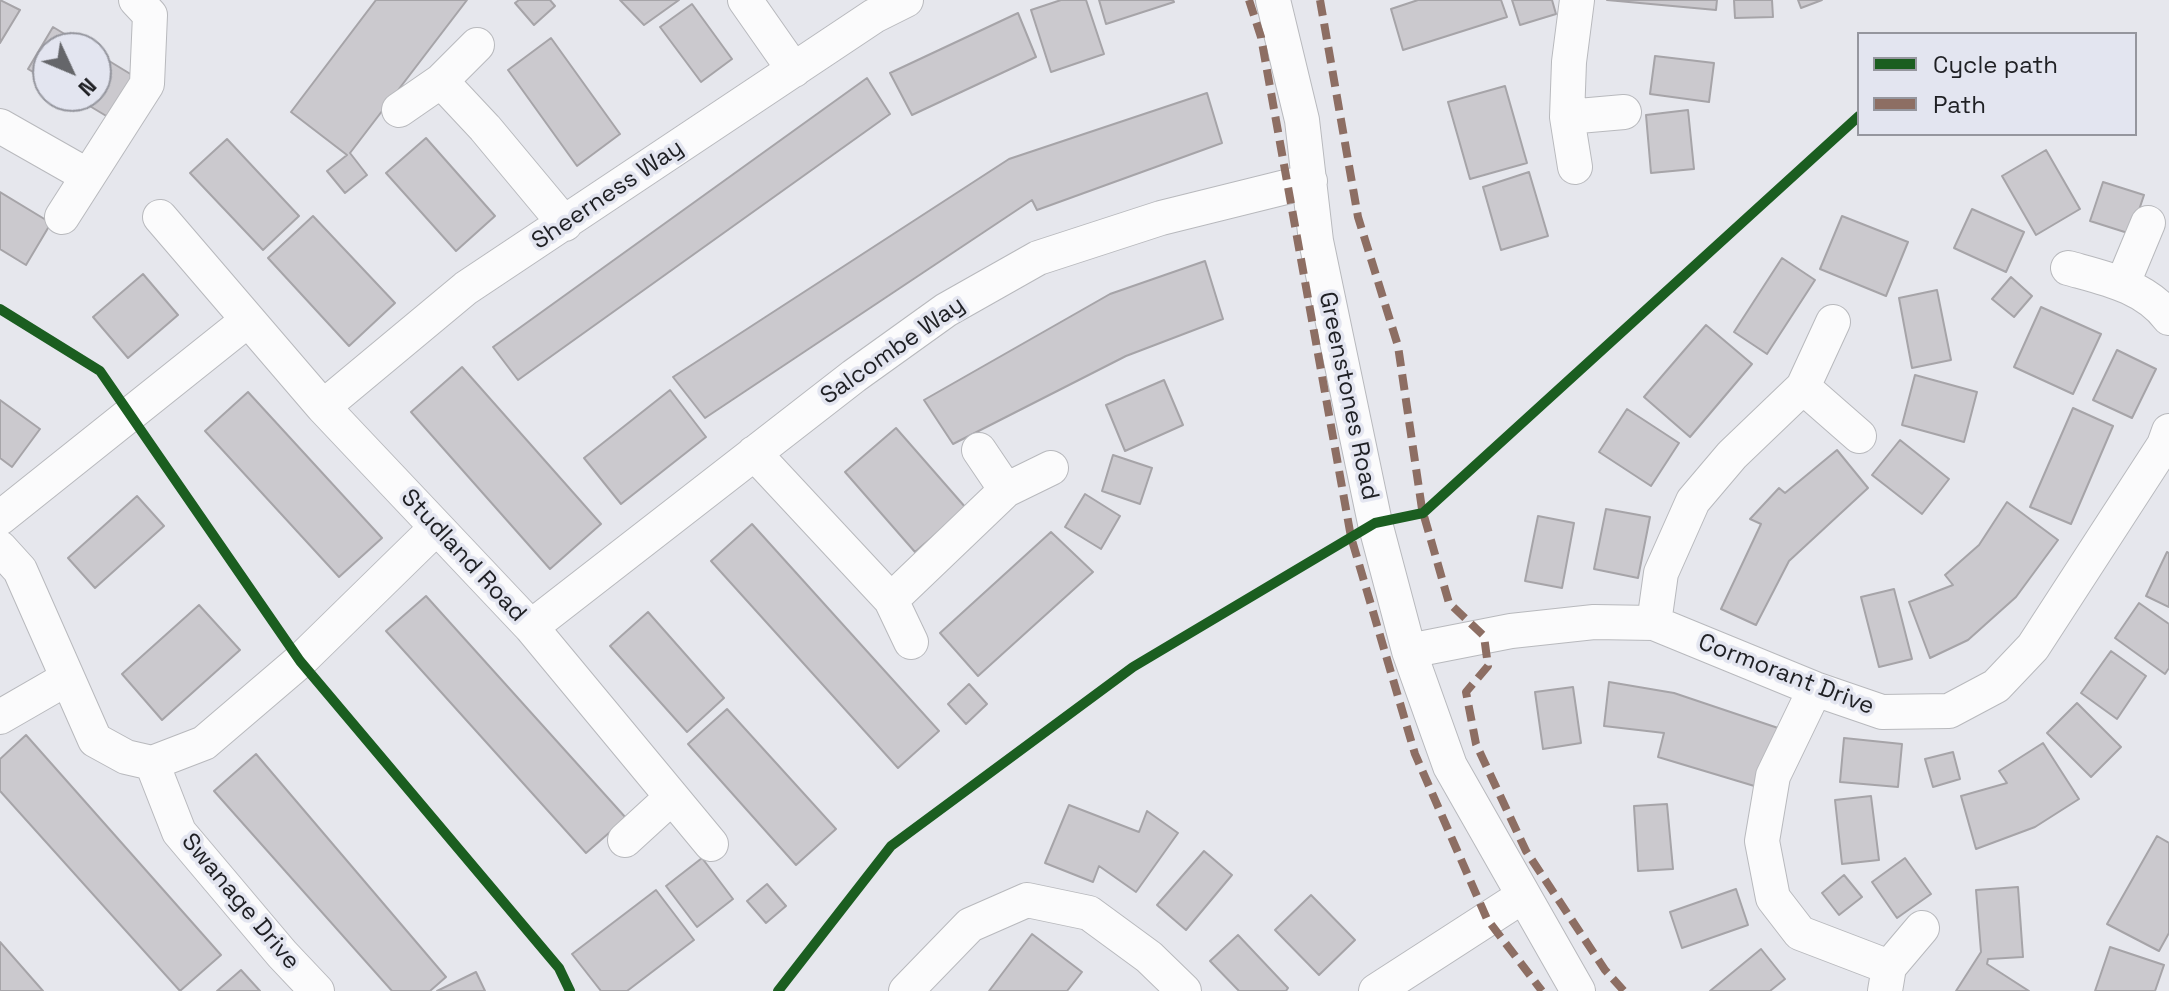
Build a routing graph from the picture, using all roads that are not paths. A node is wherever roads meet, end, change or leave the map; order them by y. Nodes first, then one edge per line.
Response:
1 (136, 0) edge
2 (745, 0) edge
3 (906, 0) edge
4 (1273, 0) edge
5 (1577, 0) edge
6 (477, 45) dead end
7 (794, 70) junction
8 (441, 81) junction
9 (399, 110) dead end
10 (1624, 112) dead end
11 (1567, 117) junction
12 (0, 126) edge
13 (1575, 167) dead end
14 (88, 176) junction
15 (1310, 181) junction
16 (62, 217) dead end
17 (160, 217) dead end
18 (2148, 223) dead end
19 (565, 224) junction
20 (2068, 268) dead end
21 (2123, 283) junction
22 (2169, 318) edge
23 (248, 320) junction
24 (1833, 322) dead end
25 (1803, 387) junction
26 (323, 407) junction
27 (2169, 431) edge
28 (1859, 436) dead end
29 (979, 450) dead end
30 (754, 453) junction
31 (1051, 468) dead end
32 (1006, 490) junction
33 (0, 518) edge
34 (436, 528) junction
35 (0, 548) edge
36 (891, 600) junction
37 (1654, 623) junction
38 (531, 627) junction
39 (911, 642) dead end
40 (1409, 651) junction
41 (66, 679) junction
42 (1815, 689) junction
43 (0, 717) edge
44 (152, 763) junction
45 (672, 797) junction
46 (625, 840) dead end
47 (711, 844) dead end
48 (1523, 896) junction
49 (1922, 928) dead end
50 (1887, 979) edge
51 (317, 991) edge
52 (906, 991) edge
53 (1184, 991) edge
54 (1376, 991) edge
55 (1578, 991) edge

1 - 14 street
2 - 7 street
3 - 7 street, Sheerness Way
4 - 15 street, Greenstones Road
5 - 11 street
6 - 8 street
7 - 19 street, Sheerness Way
8 - 9 street
8 - 19 street
10 - 11 street
11 - 13 street
12 - 14 street
14 - 16 street
15 - 30 street, Salcombe Way
15 - 40 street, Greenstones Road
17 - 23 street, Studland Road
18 - 21 street
19 - 26 street, Sheerness Way
20 - 21 street
21 - 22 street
23 - 26 street, Studland Road
23 - 33 street
24 - 25 street
25 - 28 street
25 - 37 street
26 - 34 street, Studland Road
27 - 42 street, Cormorant Drive
29 - 32 street
30 - 36 street
30 - 38 street, Salcombe Way
31 - 32 street
32 - 36 street
34 - 38 street, Studland Road
34 - 44 street
35 - 41 street
36 - 39 street
37 - 40 street, Cormorant Drive
37 - 42 street, Cormorant Drive
38 - 45 street, Studland Road
40 - 48 street, Greenstones Road
41 - 43 street
41 - 44 street
42 - 50 street
44 - 51 street, Swanage Drive
45 - 46 street
45 - 47 street, Studland Road
48 - 54 street
48 - 55 street, Greenstones Road
49 - 50 street
52 - 53 street

